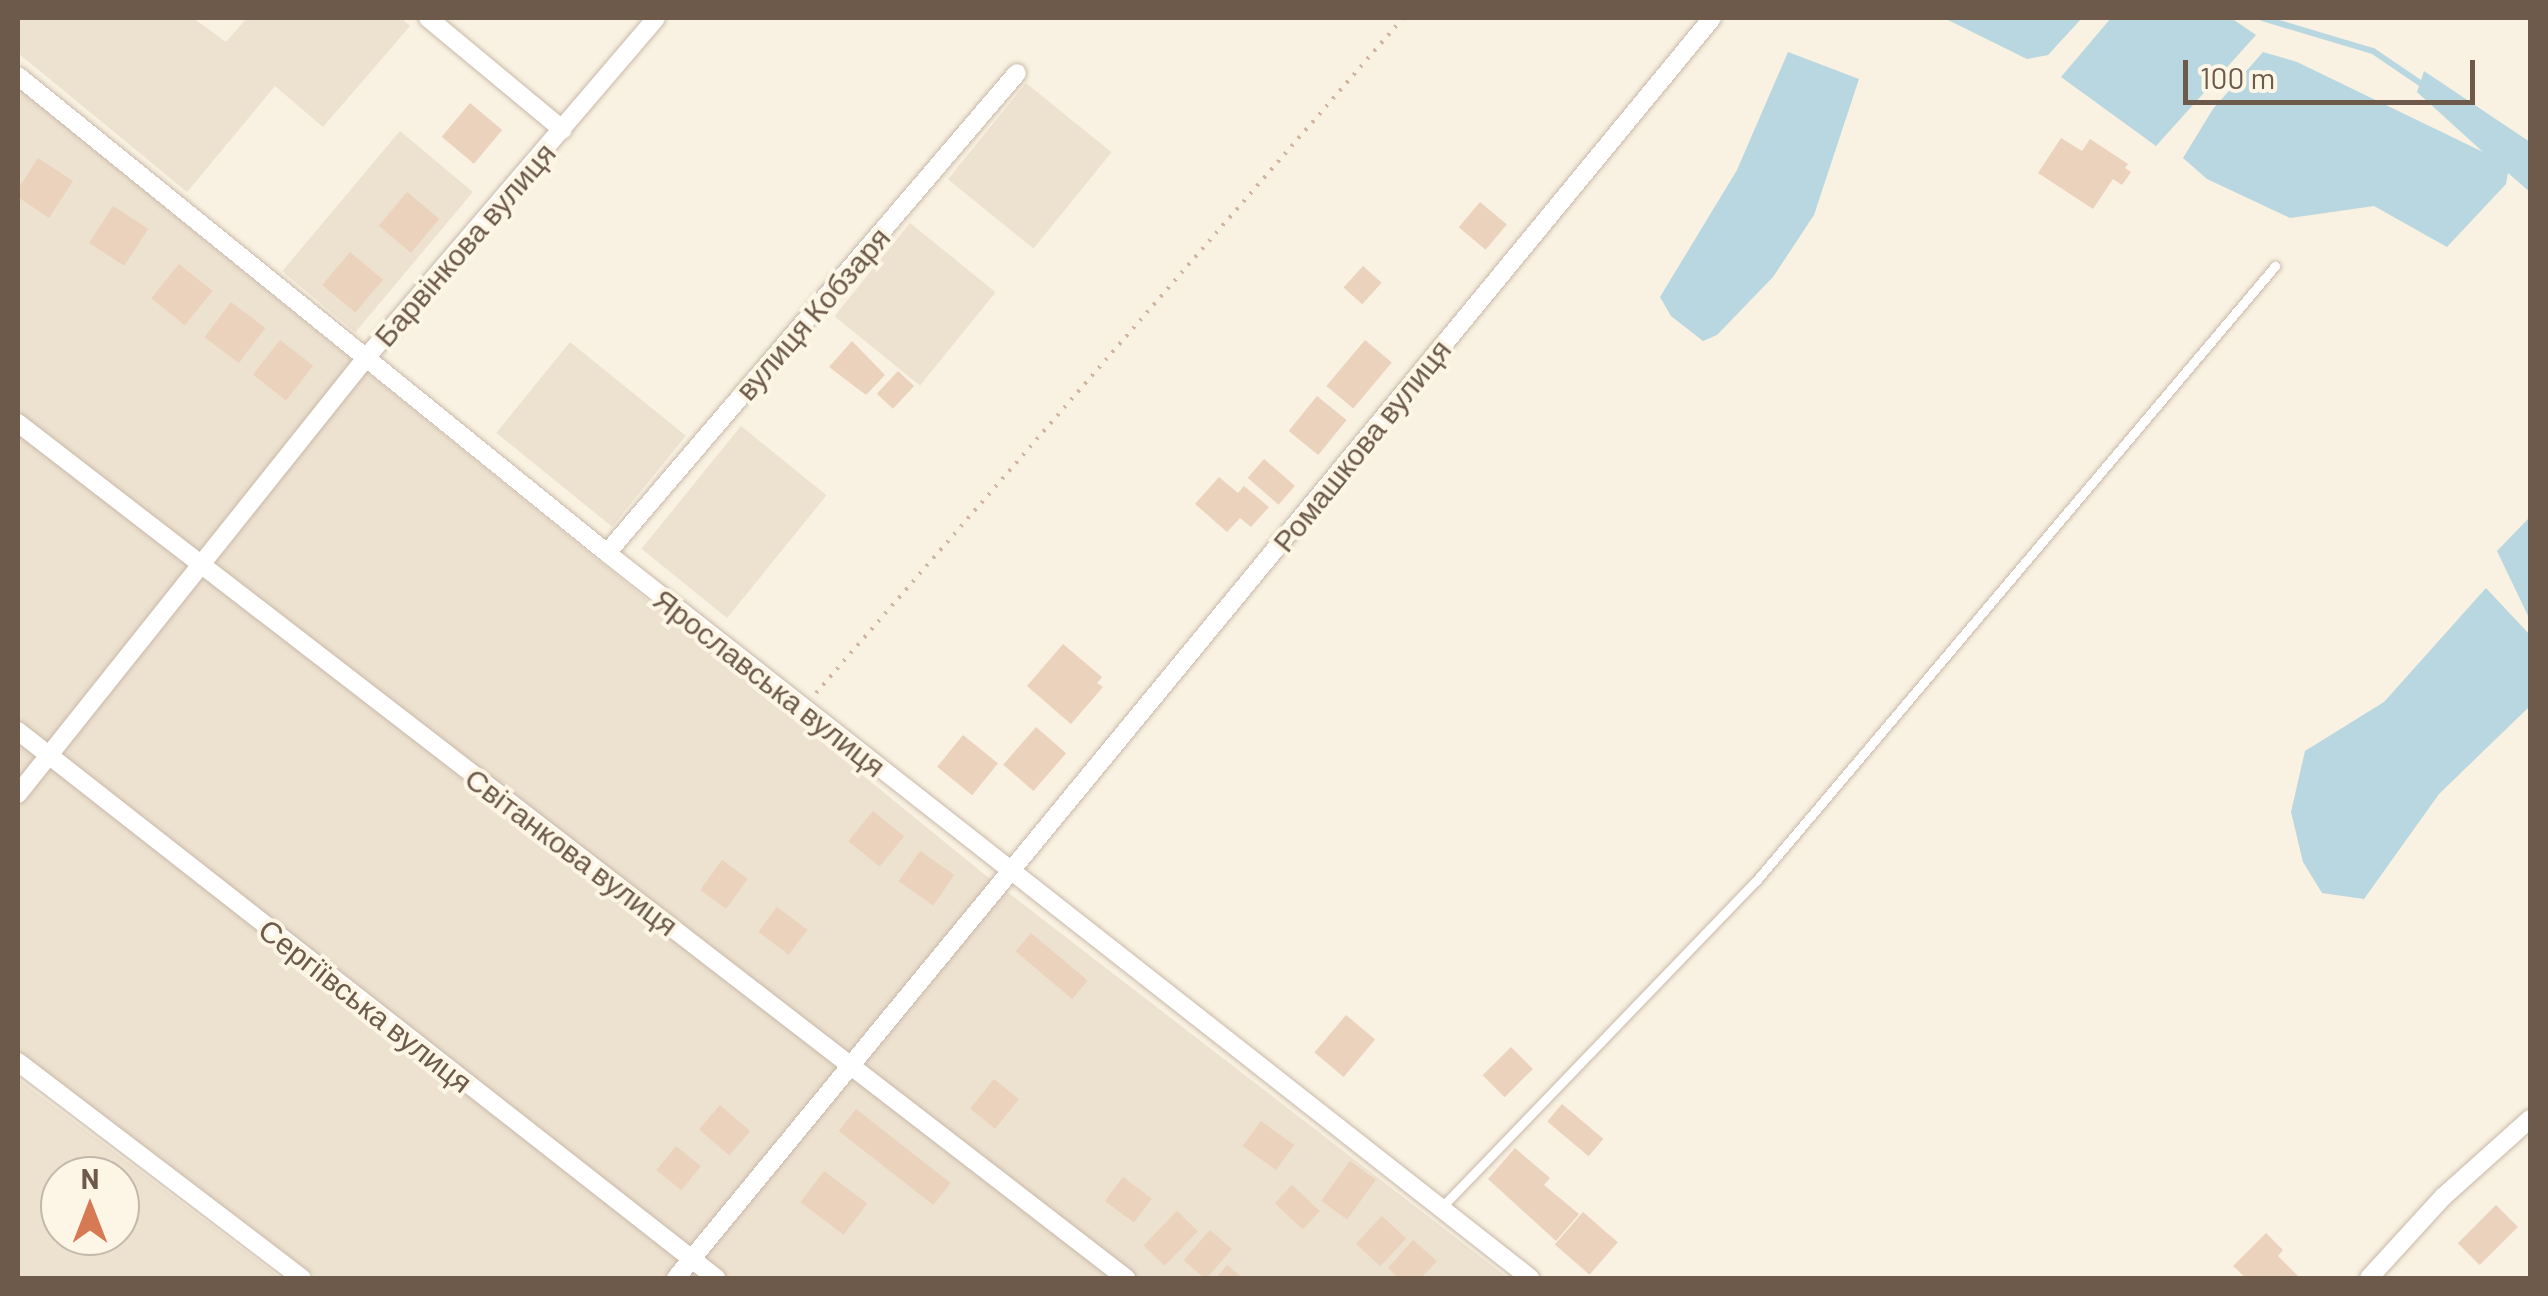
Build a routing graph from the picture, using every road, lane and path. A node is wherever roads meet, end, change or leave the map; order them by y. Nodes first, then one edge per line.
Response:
1 (428, 18) edge
2 (656, 18) edge
3 (1402, 18) edge
4 (1712, 18) edge
5 (1017, 73) dead end
6 (18, 76) edge
7 (563, 130) junction
8 (2274, 266) dead end
9 (365, 359) junction
10 (18, 423) edge
11 (607, 553) junction
12 (197, 564) junction
13 (803, 708) junction
14 (18, 732) edge
15 (48, 755) junction
16 (18, 794) edge
17 (1008, 870) junction
18 (18, 1062) edge
19 (852, 1064) junction
20 (2530, 1119) edge
21 (1440, 1208) junction
22 (691, 1260) junction
23 (302, 1278) edge
24 (676, 1278) edge
25 (716, 1278) edge
26 (1126, 1278) edge
27 (1530, 1278) edge
28 (2370, 1278) edge

1 - 7 street, Барвінкова вулиця
2 - 7 street, Барвінкова вулиця
3 - 13 path
4 - 17 street, Ромашкова вулиця
5 - 11 street, вулиця Кобзаря
6 - 9 street, Ярославська вулиця
7 - 9 street, Барвінкова вулиця
8 - 21 lane
9 - 11 street, Ярославська вулиця
9 - 12 street, Барвінкова вулиця
10 - 12 street, Світанкова вулиця
11 - 13 street, Ярославська вулиця
12 - 15 street, Барвінкова вулиця
12 - 19 street, Світанкова вулиця
13 - 17 street, Ярославська вулиця
14 - 15 street, Сергіївська вулиця
15 - 16 street, Барвінкова вулиця
15 - 22 street, Сергіївська вулиця
17 - 19 street, Ромашкова вулиця
17 - 21 street, Ярославська вулиця
18 - 23 street
19 - 22 street, Ромашкова вулиця
19 - 26 street, Світанкова вулиця
20 - 28 street
21 - 27 street, Ярославська вулиця
22 - 24 street, Ромашкова вулиця
22 - 25 street, Сергіївська вулиця

